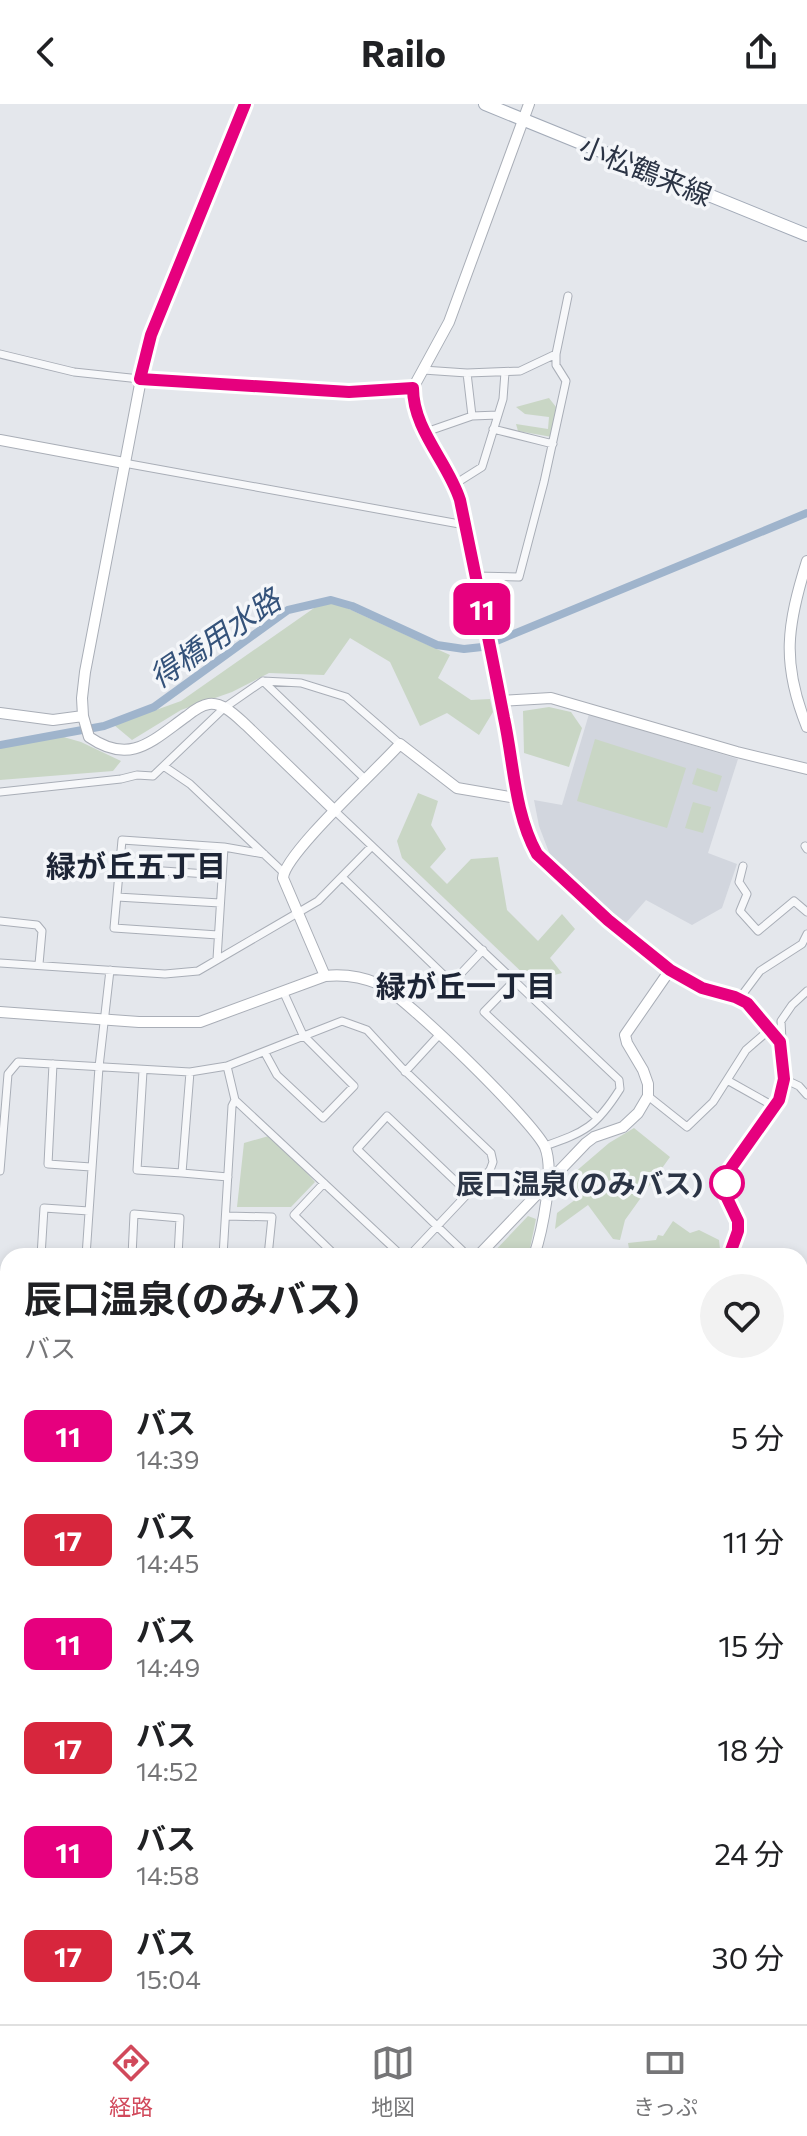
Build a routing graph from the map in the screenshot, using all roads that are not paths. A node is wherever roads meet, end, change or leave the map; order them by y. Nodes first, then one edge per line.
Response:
1 (245, 104) edge
2 (485, 104) edge
3 (529, 104) edge
4 (523, 119) junction
5 (807, 235) edge
6 (568, 296) dead end
7 (0, 354) edge
8 (556, 354) junction
9 (423, 370) junction
10 (505, 372) junction
11 (467, 373) junction
12 (140, 379) junction
13 (413, 388) junction
14 (498, 415) junction
15 (472, 416) junction
16 (493, 429) junction
17 (426, 432) junction
18 (0, 440) edge
19 (553, 444) junction
20 (124, 463) junction
21 (455, 484) junction
22 (465, 525) junction
23 (807, 561) edge
24 (476, 576) junction
25 (263, 681) junction
26 (501, 701) junction
27 (224, 708) junction
28 (0, 713) edge
29 (84, 720) junction
30 (807, 727) edge
31 (400, 744) junction
32 (165, 767) junction
33 (807, 769) edge
34 (366, 780) junction
35 (0, 792) edge
36 (516, 798) junction
37 (335, 811) junction
38 (372, 846) junction
39 (224, 847) junction
40 (264, 854) junction
41 (743, 866) dead end
42 (119, 868) junction
43 (283, 872) junction
44 (222, 875) junction
45 (342, 877) junction
46 (117, 897) junction
47 (220, 903) junction
48 (296, 912) junction
49 (807, 912) edge
50 (0, 921) edge
51 (807, 934) edge
52 (218, 935) junction
53 (483, 950) junction
54 (217, 959) junction
55 (0, 963) edge
56 (39, 964) junction
57 (110, 970) junction
58 (670, 970) junction
59 (325, 976) junction
60 (515, 980) junction
61 (283, 991) junction
62 (807, 991) edge
63 (739, 999) junction
64 (0, 1012) edge
65 (105, 1020) junction
66 (768, 1031) junction
67 (303, 1035) junction
68 (439, 1035) junction
69 (780, 1042) junction
70 (265, 1053) junction
71 (53, 1064) junction
72 (227, 1066) junction
73 (99, 1067) junction
74 (143, 1071) junction
75 (190, 1072) junction
76 (405, 1072) junction
77 (784, 1079) junction
78 (727, 1080) junction
79 (807, 1095) edge
80 (648, 1096) junction
81 (235, 1100) junction
82 (775, 1107) junction
83 (597, 1118) junction
84 (545, 1146) junction
85 (91, 1167) junction
86 (0, 1171) edge
87 (182, 1173) junction
88 (228, 1177) junction
89 (548, 1181) junction
90 (324, 1183) junction
91 (468, 1193) junction
92 (89, 1211) junction
93 (226, 1216) junction
94 (437, 1226) junction
95 (42, 1248) edge
96 (87, 1248) edge
97 (132, 1248) edge
98 (178, 1248) edge
99 (224, 1248) edge
100 (269, 1248) edge
101 (328, 1248) edge
102 (393, 1248) edge
103 (416, 1248) edge
104 (460, 1248) edge
105 (485, 1248) edge
106 (537, 1248) edge
107 (732, 1248) edge

1 - 12 street
2 - 4 main road, 小松鶴来線
3 - 4 street
4 - 5 main road, 小松鶴来線
4 - 9 street
6 - 8 street
7 - 12 street
8 - 10 street
8 - 19 street
9 - 11 street
9 - 13 street
10 - 11 street
10 - 14 street
11 - 15 street
12 - 13 street
12 - 20 street
13 - 17 street
14 - 15 street
14 - 16 street
15 - 17 street
16 - 19 street
16 - 21 street
17 - 21 street
18 - 20 street
19 - 24 street
20 - 22 street
20 - 29 street
21 - 22 street
22 - 24 street
23 - 30 street
24 - 26 street
25 - 27 street
25 - 31 street
25 - 34 street
26 - 33 street
26 - 36 street
27 - 29 street
27 - 32 street
27 - 37 street
28 - 29 street
31 - 34 street
31 - 36 street
32 - 35 street
32 - 40 street
34 - 37 street
36 - 58 street
37 - 38 street
37 - 43 street
38 - 45 street
38 - 53 street
39 - 40 street
39 - 42 street
39 - 44 street
40 - 43 street
41 - 49 street
42 - 44 street
42 - 46 street
43 - 48 street
44 - 47 street
45 - 48 street
45 - 53 street
46 - 47 street
46 - 52 street
47 - 52 street
48 - 54 street
48 - 59 street
50 - 56 street
51 - 63 street
52 - 54 street
53 - 60 street
54 - 57 street
55 - 56 street
56 - 57 street
57 - 65 street
58 - 63 street
58 - 80 street
59 - 61 street
59 - 68 street
60 - 83 street
60 - 83 street
61 - 65 street
61 - 67 street
62 - 69 street
63 - 66 street
64 - 65 street
65 - 73 street
66 - 69 street
66 - 78 street
67 - 70 street
67 - 70 street
67 - 76 street
68 - 76 street
68 - 84 street
69 - 77 street
70 - 72 street
71 - 73 street
71 - 85 street
71 - 86 street
72 - 75 street
72 - 81 street
73 - 74 street
73 - 85 street
74 - 75 street
74 - 87 street
75 - 87 street
76 - 91 street
77 - 79 street
77 - 82 street
78 - 80 street
78 - 82 street
80 - 89 street
81 - 88 street
81 - 90 street
82 - 107 street
83 - 84 street
84 - 89 street
85 - 92 street
87 - 88 street
88 - 93 street
89 - 105 street
89 - 106 street
90 - 101 street
90 - 102 street
91 - 94 street
91 - 94 street
92 - 95 street
92 - 96 street
93 - 99 street
93 - 100 street
94 - 103 street
94 - 104 street
97 - 98 street

